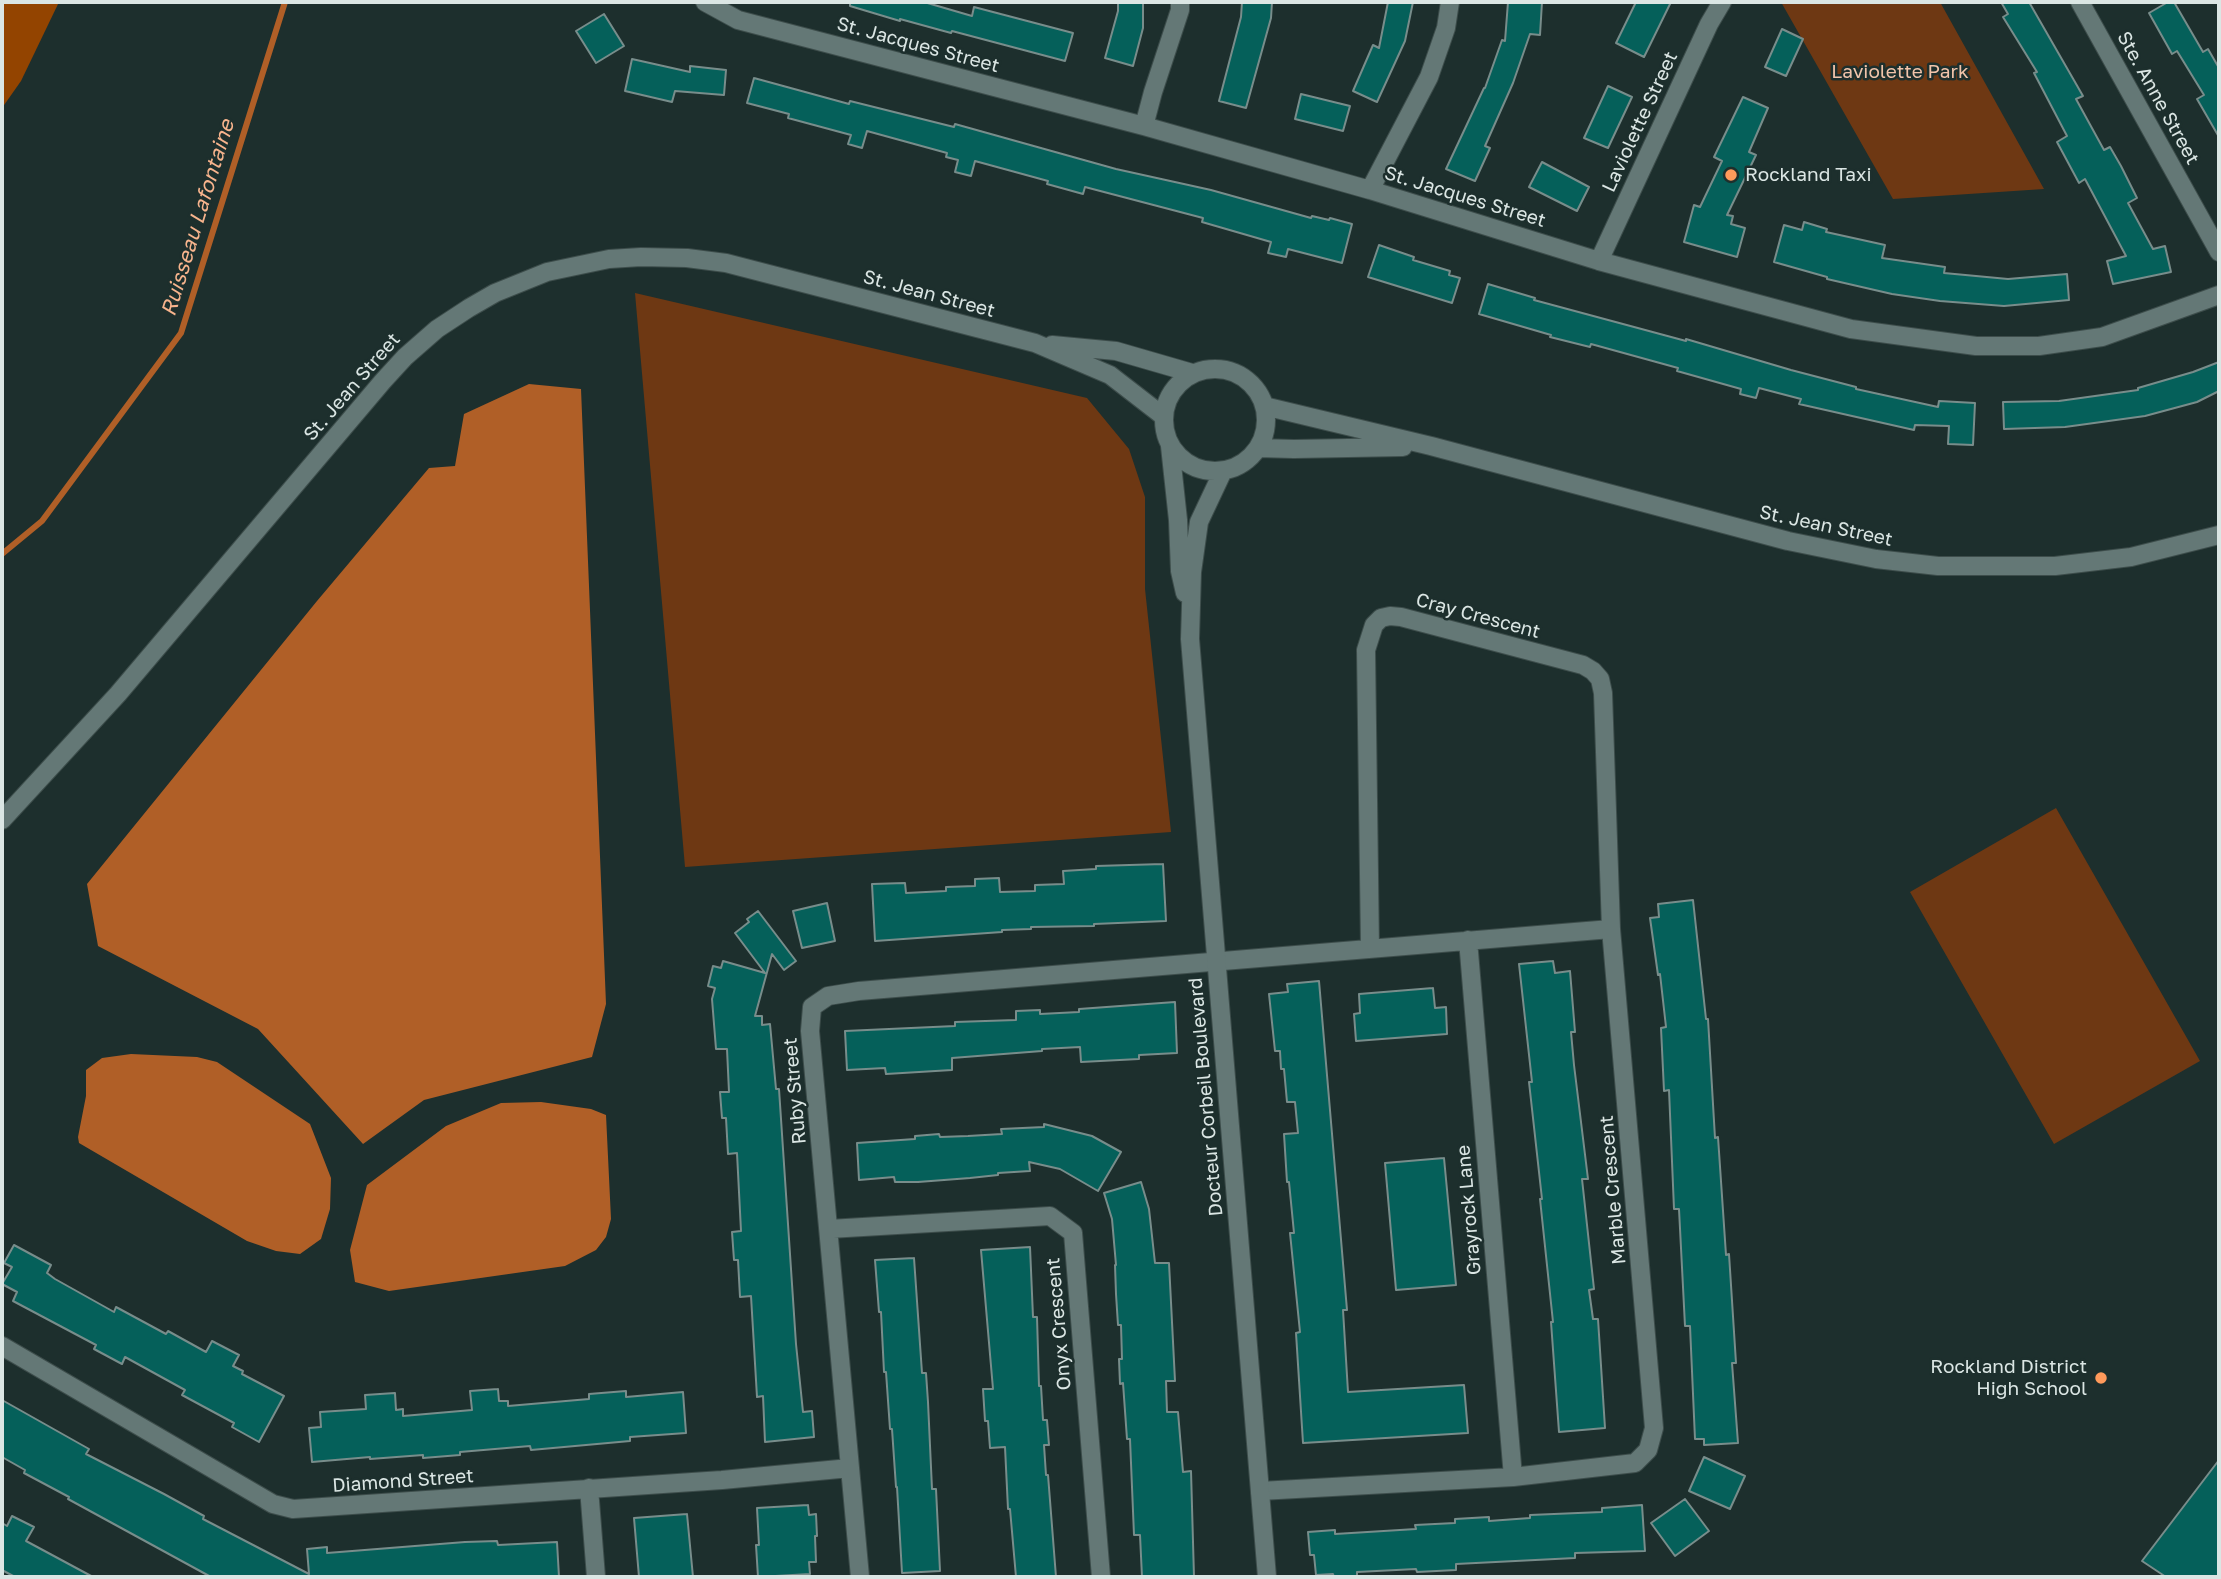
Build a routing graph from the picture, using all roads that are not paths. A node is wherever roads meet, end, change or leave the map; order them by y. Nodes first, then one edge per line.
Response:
1 (705, 2) edge
2 (1180, 2) edge
3 (1450, 2) edge
4 (1722, 2) edge
5 (2080, 2) edge
6 (1144, 126) junction
7 (1370, 190) junction
8 (2219, 252) edge
9 (1599, 261) junction
10 (2219, 295) edge
11 (1035, 344) junction
12 (1192, 373) junction
13 (1264, 406) junction
14 (1163, 416) junction
15 (1170, 446) junction
16 (1431, 446) junction
17 (1258, 448) junction
18 (1223, 471) junction
19 (2219, 535) edge
20 (1190, 614) junction
21 (2, 820) edge
22 (1611, 929) junction
23 (1468, 940) junction
24 (1370, 948) junction
25 (1215, 962) junction
26 (828, 1229) junction
27 (2, 1346) edge
28 (850, 1468) junction
29 (1513, 1477) junction
30 (589, 1488) junction
31 (1260, 1491) junction
32 (596, 1577) edge
33 (860, 1577) edge
34 (1101, 1577) edge
35 (1267, 1577) edge

1 - 6 street, St. Jacques Street
2 - 6 street
3 - 7 street
4 - 9 street, Laviolette Street
5 - 8 street, Ste. Anne Street
6 - 7 street, St. Jacques Street
7 - 9 street, St. Jacques Street
9 - 10 street, St. Jacques Street
11 - 12 street, St. Jean Street
11 - 14 street, St. Jean Street
11 - 21 street, St. Jean Street
12 - 13 street, St. Jean Street
12 - 14 street
13 - 16 street, St. Jean Street
13 - 17 street
14 - 15 street
15 - 18 street
15 - 20 street, Docteur Corbeil Boulevard
16 - 17 street, St. Jean Street
16 - 19 street, St. Jean Street
17 - 18 street
18 - 20 street, Docteur Corbeil Boulevard
20 - 25 street, Docteur Corbeil Boulevard
22 - 23 street
22 - 24 street, Cray Crescent
22 - 29 street, Marble Crescent
23 - 24 street
23 - 29 street, Grayrock Lane
24 - 25 street
25 - 26 street, Ruby Street
25 - 31 street, Docteur Corbeil Boulevard
26 - 28 street, Ruby Street
26 - 34 street, Onyx Crescent
27 - 30 street, Diamond Street
28 - 30 street, Diamond Street
28 - 33 street, Ruby Street
29 - 31 street, Marble Crescent
30 - 32 street
31 - 35 street, Docteur Corbeil Boulevard

